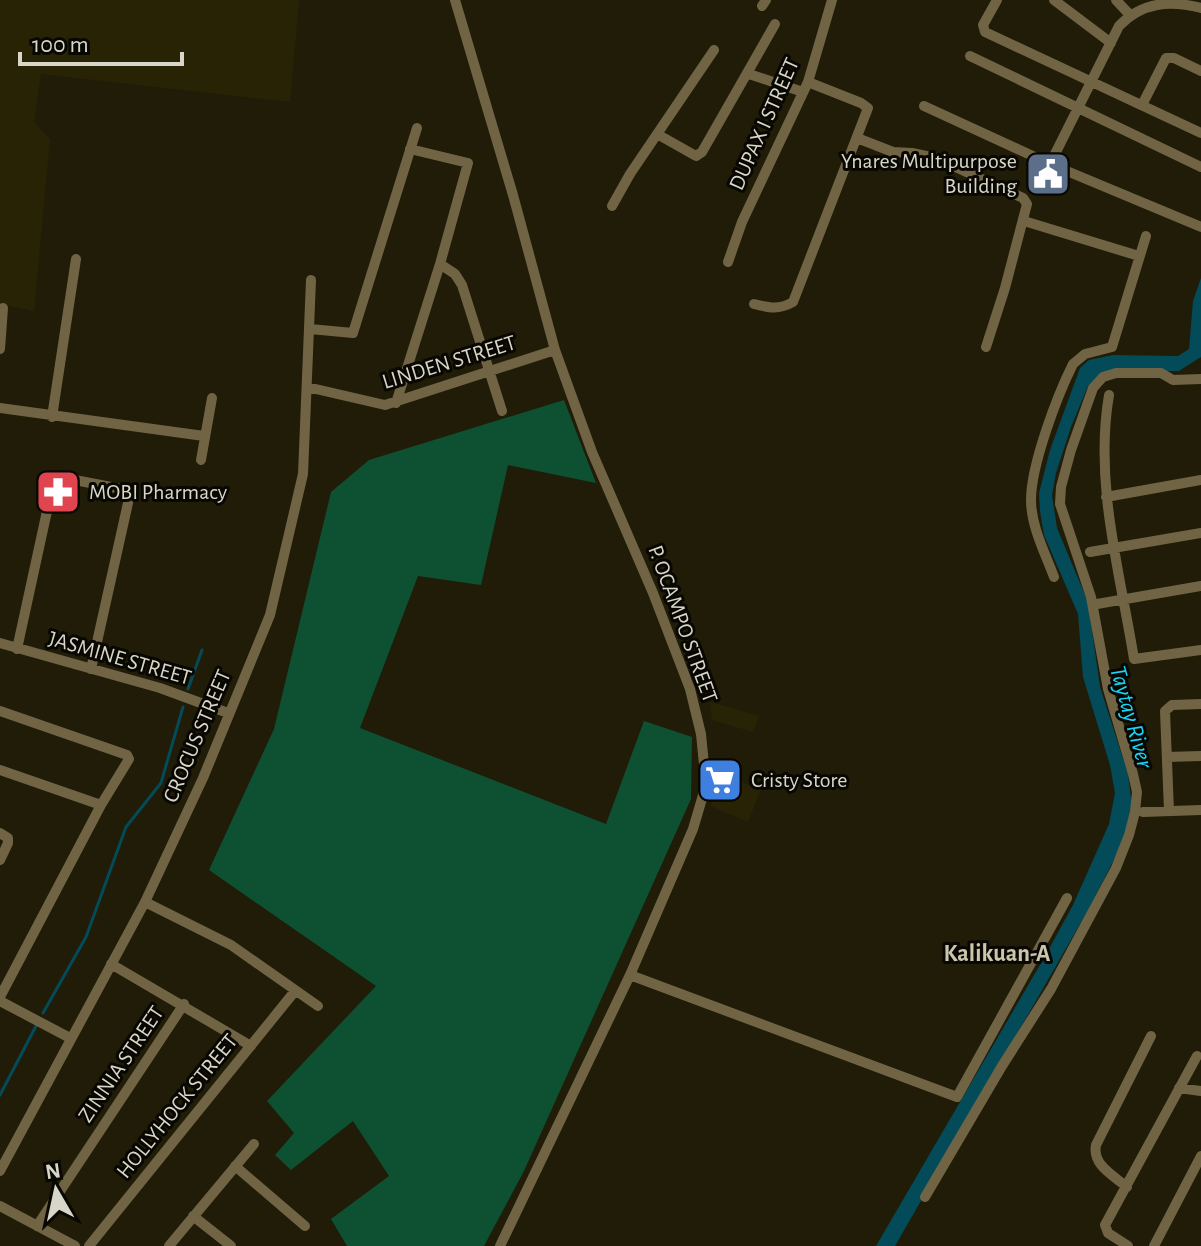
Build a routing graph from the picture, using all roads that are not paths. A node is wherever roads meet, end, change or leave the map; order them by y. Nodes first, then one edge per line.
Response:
1 (455, 0) edge
2 (832, 0) edge
3 (997, 0) edge
4 (1054, 0) edge
5 (1116, 0) edge
6 (1197, 5) edge
7 (1130, 15) junction
8 (775, 24) dead end
9 (1111, 43) junction
10 (714, 50) dead end
11 (970, 56) dead end
12 (1201, 71) edge
13 (749, 74) junction
14 (1092, 83) junction
15 (805, 87) junction
16 (1142, 105) junction
17 (924, 106) dead end
18 (1079, 108) junction
19 (417, 128) dead end
20 (1201, 133) edge
21 (657, 134) junction
22 (857, 138) junction
23 (410, 149) junction
24 (1050, 164) junction
25 (1201, 167) edge
26 (612, 206) dead end
27 (1024, 221) junction
28 (1201, 227) edge
29 (1146, 236) dead end
30 (1139, 256) junction
31 (76, 259) dead end
32 (728, 262) dead end
33 (440, 264) junction
34 (311, 280) dead end
35 (754, 304) dead end
36 (3, 308) dead end
37 (1, 326) edge
38 (310, 329) junction
39 (986, 347) dead end
40 (0, 349) edge
41 (555, 350) junction
42 (488, 372) junction
43 (1201, 379) edge
44 (307, 387) junction
45 (1109, 395) dead end
46 (212, 398) dead end
47 (396, 403) junction
48 (0, 408) edge
49 (502, 411) dead end
50 (52, 417) junction
51 (204, 436) junction
52 (201, 460) dead end
53 (1201, 480) edge
54 (1106, 497) junction
55 (1201, 533) edge
56 (1116, 548) junction
57 (1090, 552) dead end
58 (1054, 577) dead end
59 (1201, 586) edge
60 (1124, 599) junction
61 (1097, 604) dead end
62 (0, 643) edge
63 (17, 649) junction
64 (1201, 650) edge
65 (91, 669) junction
66 (1201, 704) edge
67 (0, 711) edge
68 (228, 713) junction
69 (1201, 756) edge
70 (1167, 757) junction
71 (0, 770) edge
72 (101, 805) junction
73 (1201, 810) edge
74 (1169, 811) junction
75 (1143, 812) dead end
76 (0, 833) edge
77 (0, 860) edge
78 (1067, 898) dead end
79 (145, 902) junction
80 (111, 964) junction
81 (630, 975) junction
82 (295, 991) junction
83 (0, 999) edge
84 (184, 1004) junction
85 (318, 1006) dead end
86 (1151, 1036) dead end
87 (70, 1038) junction
88 (251, 1046) junction
89 (1197, 1056) dead end
90 (1179, 1088) junction
91 (1201, 1091) edge
92 (254, 1144) dead end
93 (1201, 1156) edge
94 (235, 1166) junction
95 (0, 1171) edge
96 (1127, 1187) junction
97 (925, 1197) dead end
98 (0, 1206) edge
99 (193, 1216) junction
100 (37, 1226) junction
101 (305, 1226) dead end
102 (1159, 1245) edge
103 (75, 1246) edge
104 (89, 1246) edge
105 (169, 1246) edge
106 (231, 1246) edge
107 (500, 1246) edge
108 (1128, 1246) edge

1 - 41 street, P. OCAMPO STREET
2 - 15 street, DUPAX I STREET
3 - 14 street
4 - 9 street
5 - 7 street
6 - 7 street
7 - 9 street
8 - 13 street
9 - 14 street
10 - 21 street
11 - 18 street
12 - 16 street
13 - 15 street
13 - 21 street
14 - 16 street
14 - 18 street
15 - 22 street
15 - 32 street, DUPAX I STREET
16 - 20 street
17 - 24 street
18 - 24 street
18 - 25 street
19 - 23 street
21 - 26 street
22 - 27 street
22 - 35 street
23 - 33 street
23 - 38 street
24 - 28 street
27 - 30 street
27 - 39 street
29 - 30 street
30 - 58 street
31 - 50 street
33 - 42 street
33 - 47 street
34 - 38 street, CROCUS STREET
36 - 37 street
37 - 40 street
38 - 44 street, CROCUS STREET
41 - 42 street, LINDEN STREET
41 - 81 street, P. OCAMPO STREET
42 - 47 street, LINDEN STREET
42 - 49 street
43 - 97 street
44 - 47 street, LINDEN STREET
44 - 68 street, CROCUS STREET
45 - 54 street
46 - 51 street
48 - 50 street
50 - 51 street
51 - 52 street
53 - 54 street
54 - 56 street
55 - 56 street
56 - 57 street
56 - 60 street
59 - 60 street
60 - 61 street
60 - 64 street
62 - 63 street, JASMINE STREET
63 - 65 street, JASMINE STREET
63 - 65 street
65 - 68 street, JASMINE STREET
66 - 70 street
67 - 72 street
68 - 79 street, CROCUS STREET
69 - 70 street
70 - 74 street
71 - 72 street
72 - 83 street
73 - 74 street
74 - 75 street
76 - 77 street
78 - 81 street
79 - 80 street, CROCUS STREET
79 - 82 street
80 - 84 street
80 - 87 street, CROCUS STREET
81 - 107 street, P. OCAMPO STREET
82 - 85 street
82 - 88 street, HOLLYHOCK STREET
83 - 87 street
84 - 88 street
84 - 100 street, ZINNIA STREET
86 - 96 street
87 - 95 street, CROCUS STREET
88 - 104 street, HOLLYHOCK STREET
89 - 90 street
90 - 91 street
90 - 96 street
92 - 94 street
93 - 102 street
94 - 99 street
94 - 101 street
96 - 108 street
98 - 100 street
99 - 105 street
99 - 106 street
100 - 103 street

